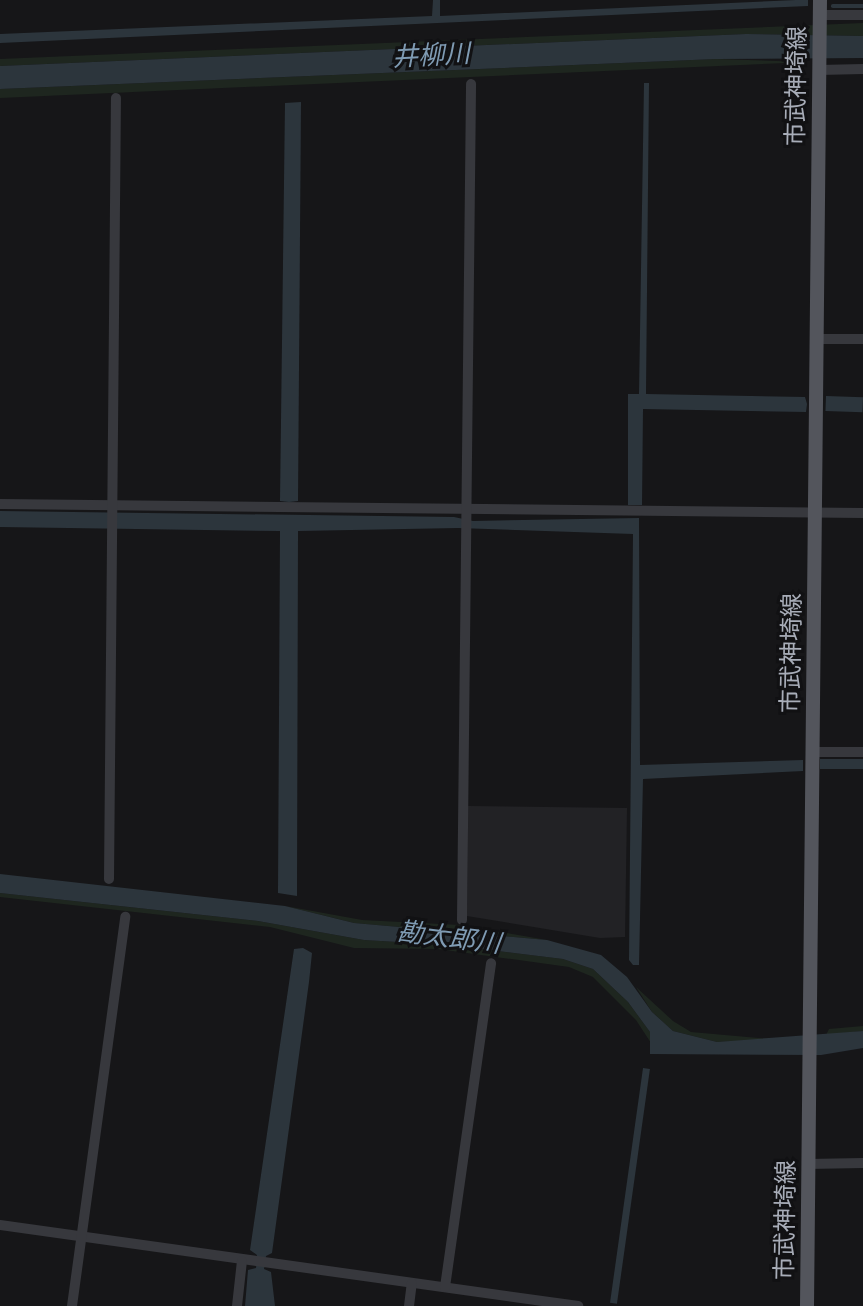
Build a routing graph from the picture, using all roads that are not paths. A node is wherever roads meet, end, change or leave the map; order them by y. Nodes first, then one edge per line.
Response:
1 (820, 0) edge
2 (863, 15) edge
3 (820, 18) junction
4 (819, 68) junction
5 (863, 69) edge
6 (471, 84) dead end
7 (116, 98) dead end
8 (816, 339) junction
9 (863, 339) edge
10 (0, 503) edge
11 (112, 508) junction
12 (466, 512) junction
13 (815, 512) junction
14 (863, 513) edge
15 (813, 752) junction
16 (863, 752) edge
17 (109, 879) dead end
18 (125, 917) dead end
19 (462, 920) dead end
20 (491, 963) dead end
21 (863, 1163) edge
22 (808, 1164) junction
23 (0, 1225) edge
24 (81, 1236) junction
25 (242, 1261) junction
26 (412, 1283) junction
27 (445, 1287) junction
28 (72, 1306) edge
29 (237, 1306) edge
30 (408, 1306) edge
31 (578, 1306) edge
32 (807, 1306) edge

1 - 3 main road, 市武神埼線
2 - 3 street
3 - 4 main road, 市武神埼線
4 - 5 street
4 - 8 main road, 市武神埼線
6 - 12 street
7 - 11 street
8 - 9 street
8 - 13 main road, 市武神埼線
10 - 11 street
11 - 12 street
11 - 17 street
12 - 13 street
12 - 19 street
13 - 14 street
13 - 15 main road, 市武神埼線
15 - 16 street
15 - 22 main road, 市武神埼線
18 - 24 street
20 - 27 street
21 - 22 street
22 - 32 main road, 市武神埼線
23 - 24 street
24 - 25 street
24 - 28 street
25 - 26 street
25 - 29 street
26 - 27 street
26 - 30 street
27 - 31 street

